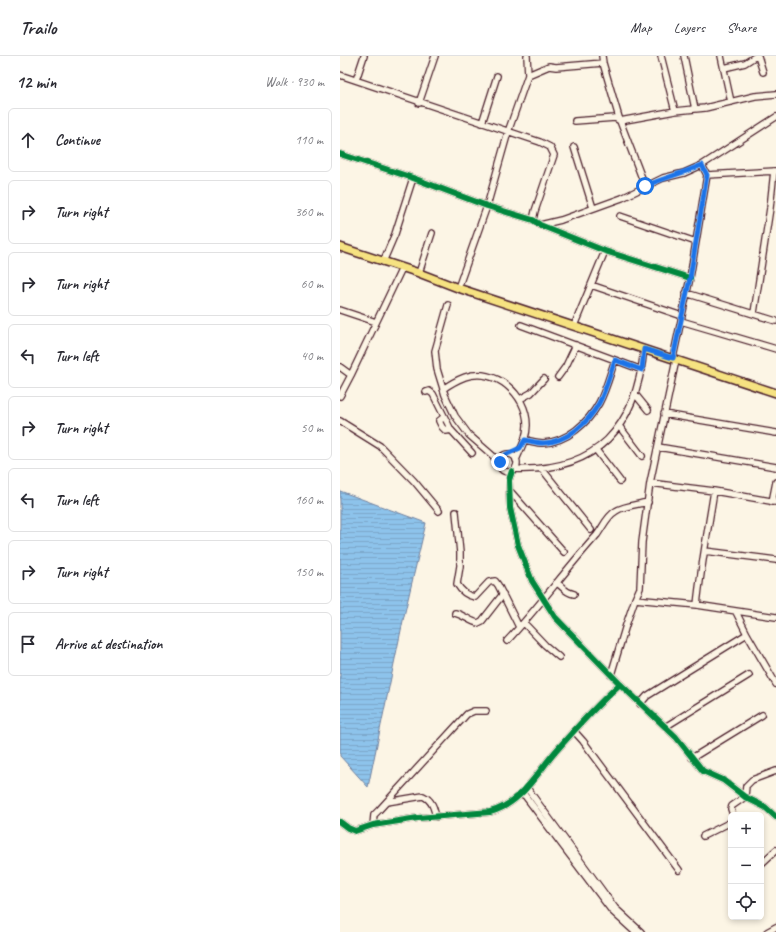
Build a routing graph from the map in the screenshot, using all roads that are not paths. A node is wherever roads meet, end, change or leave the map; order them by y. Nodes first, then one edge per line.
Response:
1 (364, 56) edge
2 (435, 56) edge
3 (527, 56) edge
4 (602, 56) edge
5 (661, 56) edge
6 (684, 56) edge
7 (721, 56) edge
8 (757, 56) edge
9 (603, 63) junction
10 (724, 68) junction
11 (763, 72) dead end
12 (340, 75) edge
13 (528, 75) junction
14 (498, 76) dead end
15 (356, 80) junction
16 (776, 94) edge
17 (731, 102) junction
18 (419, 103) junction
19 (695, 109) junction
20 (675, 111) junction
21 (776, 117) edge
22 (575, 121) dead end
23 (620, 121) junction
24 (482, 123) junction
25 (508, 132) junction
26 (574, 147) dead end
27 (340, 154) edge
28 (702, 165) junction
29 (775, 171) edge
30 (707, 175) junction
31 (413, 178) junction
32 (645, 186) junction
33 (487, 206) junction
34 (593, 208) junction
35 (773, 209) edge
36 (620, 216) dead end
37 (533, 220) junction
38 (540, 225) junction
39 (432, 233) dead end
40 (696, 242) junction
41 (340, 247) edge
42 (605, 251) junction
43 (383, 262) junction
44 (402, 268) junction
45 (418, 273) junction
46 (690, 278) junction
47 (591, 285) junction
48 (458, 288) junction
49 (686, 293) junction
50 (448, 305) dead end
51 (340, 310) edge
52 (754, 313) junction
53 (681, 318) junction
54 (776, 321) edge
55 (376, 322) junction
56 (521, 325) dead end
57 (574, 326) junction
58 (576, 345) junction
59 (644, 349) junction
60 (776, 349) edge
61 (674, 359) junction
62 (615, 360) junction
63 (340, 367) edge
64 (642, 370) junction
65 (351, 375) junction
66 (558, 376) dead end
67 (544, 379) dead end
68 (443, 389) junction
69 (426, 392) dead end
70 (776, 393) edge
71 (635, 394) junction
72 (340, 396) edge
73 (520, 399) junction
74 (648, 410) dead end
75 (664, 414) junction
76 (455, 416) junction
77 (445, 420) junction
78 (340, 421) edge
79 (619, 426) junction
80 (776, 433) edge
81 (525, 440) junction
82 (658, 447) junction
83 (520, 448) junction
84 (596, 450) junction
85 (472, 452) dead end
86 (492, 455) junction
87 (506, 456) junction
88 (642, 456) dead end
89 (516, 461) junction
90 (500, 464) junction
91 (776, 467) edge
92 (526, 468) junction
93 (542, 469) junction
94 (513, 470) junction
95 (505, 472) junction
96 (509, 480) junction
97 (620, 481) dead end
98 (776, 482) edge
99 (650, 483) junction
100 (510, 491) junction
101 (714, 491) junction
102 (648, 502) junction
103 (774, 502) edge
104 (439, 511) dead end
105 (456, 512) dead end
106 (591, 530) dead end
107 (705, 551) junction
108 (564, 552) dead end
109 (776, 560) edge
110 (556, 583) junction
111 (503, 594) junction
112 (574, 594) dead end
113 (543, 599) junction
114 (635, 599) junction
115 (697, 605) junction
116 (736, 612) junction
117 (456, 613) dead end
118 (776, 617) edge
119 (522, 625) junction
120 (747, 634) junction
121 (507, 641) dead end
122 (559, 657) dead end
123 (611, 675) junction
124 (749, 675) dead end
125 (620, 684) junction
126 (776, 684) edge
127 (640, 704) junction
128 (486, 711) dead end
129 (762, 715) dead end
130 (665, 727) junction
131 (574, 731) junction
132 (692, 758) junction
133 (776, 771) edge
134 (525, 790) junction
135 (746, 798) junction
136 (387, 802) junction
137 (732, 812) edge
138 (436, 816) junction
139 (776, 817) edge
140 (340, 822) edge
141 (728, 824) edge
142 (373, 825) junction
143 (703, 836) dead end
144 (776, 850) edge
145 (764, 861) edge
146 (679, 870) dead end
147 (776, 927) edge
148 (635, 932) edge
149 (641, 932) edge
150 (767, 932) edge

1 - 15 street
2 - 18 street
3 - 13 street
4 - 9 street
5 - 20 street
6 - 19 street
7 - 10 street
8 - 10 street
8 - 11 street
9 - 13 street
9 - 23 street
10 - 17 street
12 - 15 street
13 - 25 street
14 - 24 street
15 - 18 street
16 - 17 street
17 - 19 street
18 - 24 street
19 - 20 street
20 - 23 street
21 - 28 street
22 - 23 street
23 - 32 street
24 - 25 street
25 - 33 street
25 - 37 street
26 - 34 street
27 - 31 street
28 - 30 street
28 - 32 street
29 - 30 street
29 - 35 street
30 - 40 street
31 - 33 street
31 - 43 street
32 - 34 street
33 - 37 street
33 - 48 street
34 - 38 street
35 - 52 street
36 - 40 street
37 - 38 street
38 - 42 street
39 - 45 street
40 - 46 street
41 - 43 main road
42 - 46 street
42 - 47 street
43 - 44 main road
44 - 45 main road
44 - 55 street
45 - 48 main road
46 - 49 street
47 - 53 street
47 - 57 street
48 - 57 main road
49 - 52 street
49 - 53 street
50 - 68 street
51 - 55 street
52 - 54 street
53 - 60 street
53 - 61 street
55 - 65 street
56 - 58 street
57 - 59 main road
58 - 62 street
58 - 66 street
59 - 61 main road
59 - 64 street
61 - 70 main road
61 - 75 street
62 - 64 street
62 - 81 street
63 - 65 street
64 - 71 street
65 - 72 street
67 - 73 street
68 - 73 street
68 - 76 street
69 - 77 street
71 - 74 street
71 - 79 street
73 - 81 street
75 - 80 street
75 - 82 street
76 - 77 street
76 - 86 street
77 - 85 street
78 - 104 street
79 - 84 street
79 - 88 street
81 - 83 street
82 - 91 street
82 - 99 street
83 - 87 street
83 - 89 street
84 - 93 street
84 - 97 street
86 - 87 street
86 - 90 street
87 - 89 street
87 - 90 street
89 - 92 street
89 - 94 street
90 - 95 street
92 - 93 street
92 - 94 street
93 - 106 street
94 - 95 street
94 - 96 street
95 - 96 street
96 - 100 street
98 - 103 street
99 - 101 street
99 - 102 street
100 - 108 street
100 - 113 street
101 - 103 street
101 - 107 street
102 - 110 street
102 - 114 street
105 - 111 street
107 - 109 street
107 - 115 street
110 - 112 street
110 - 113 street
111 - 117 street
111 - 119 street
113 - 119 street
113 - 123 street
114 - 115 street
114 - 123 street
115 - 116 street
116 - 118 street
116 - 120 street
119 - 121 street
119 - 122 street
120 - 126 street
120 - 127 street
123 - 125 street
124 - 130 street
125 - 127 street
125 - 131 street
127 - 130 street
128 - 136 street
129 - 132 street
130 - 132 street
131 - 134 street
131 - 146 street
132 - 135 street
133 - 135 street
134 - 138 street
134 - 148 street
134 - 149 street
135 - 137 street
135 - 139 street
136 - 138 street
136 - 142 street
138 - 142 street
140 - 142 street
141 - 143 street
144 - 145 street
147 - 150 street

